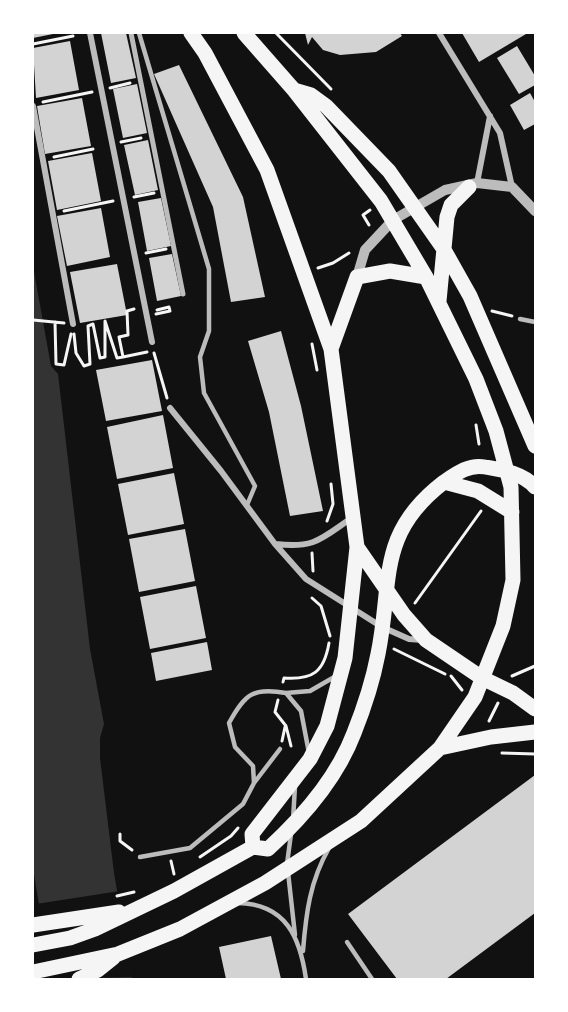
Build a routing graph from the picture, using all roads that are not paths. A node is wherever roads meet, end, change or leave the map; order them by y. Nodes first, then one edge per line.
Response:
1 (90, 33) edge
2 (131, 33) edge
3 (139, 33) edge
4 (191, 33) edge
5 (244, 33) edge
6 (439, 33) edge
7 (294, 90) junction
8 (33, 106) edge
9 (490, 116) junction
10 (473, 185) junction
11 (512, 187) junction
12 (414, 207) junction
13 (535, 211) edge
14 (393, 220) junction
15 (443, 248) junction
16 (357, 277) junction
17 (426, 277) junction
18 (183, 294) dead end
19 (439, 302) junction
20 (520, 319) road end
21 (73, 322) road end
22 (535, 322) edge
23 (152, 342) dead end
24 (331, 349) junction
25 (170, 408) road end
26 (535, 446) edge
27 (508, 471) junction
28 (444, 482) junction
29 (535, 487) edge
30 (247, 505) junction
31 (512, 512) junction
32 (354, 516) junction
33 (275, 544) junction
34 (357, 547) junction
35 (385, 587) junction
36 (351, 609) junction
37 (382, 627) junction
38 (426, 640) junction
39 (344, 665) junction
40 (482, 678) junction
41 (286, 693) junction
42 (535, 709) edge
43 (535, 732) edge
44 (440, 748) junction
45 (280, 749) road end
46 (310, 759) junction
47 (296, 777) junction
48 (254, 783) junction
49 (292, 827) junction
50 (334, 840) junction
51 (253, 847) junction
52 (140, 857) road end
53 (288, 869) junction
54 (229, 904) junction
55 (137, 909) junction
56 (33, 925) edge
57 (295, 935) junction
58 (347, 942) dead end
59 (33, 945) edge
60 (118, 954) junction
61 (303, 956) junction
62 (33, 972) edge
63 (79, 979) edge
64 (306, 979) edge
65 (372, 979) edge

1 - 23 street
2 - 18 street
3 - 30 lane
4 - 24 highway
5 - 7 highway
6 - 9 street
7 - 12 highway
7 - 14 highway
8 - 21 street
9 - 10 street
9 - 11 street
10 - 11 street
10 - 12 street
10 - 15 highway
11 - 13 street
12 - 14 street
12 - 15 highway
14 - 16 street
14 - 17 highway
15 - 19 highway
15 - 26 highway
16 - 17 highway
16 - 24 highway
17 - 19 highway
19 - 27 highway
20 - 22 lane
24 - 32 highway
25 - 30 street
27 - 28 highway
27 - 29 highway
27 - 31 highway
28 - 31 highway
28 - 35 highway
30 - 33 street
31 - 40 highway
32 - 33 street
32 - 34 highway
33 - 36 street
34 - 35 highway
34 - 36 highway
35 - 37 highway
35 - 38 highway
36 - 37 street
36 - 39 highway
37 - 38 street
37 - 49 highway
38 - 40 highway
39 - 41 lane
39 - 46 highway
40 - 42 highway
40 - 44 highway
41 - 46 lane
41 - 48 lane
43 - 44 highway
44 - 50 highway
45 - 48 lane
46 - 47 highway
47 - 49 lane
47 - 51 highway
48 - 52 lane
49 - 51 highway
49 - 53 lane
50 - 53 highway
50 - 61 lane
51 - 55 highway
53 - 54 highway
53 - 57 lane
54 - 57 lane
54 - 60 highway
55 - 56 highway
55 - 59 highway
57 - 61 lane
58 - 65 lane
60 - 62 highway
60 - 63 highway
61 - 64 lane

